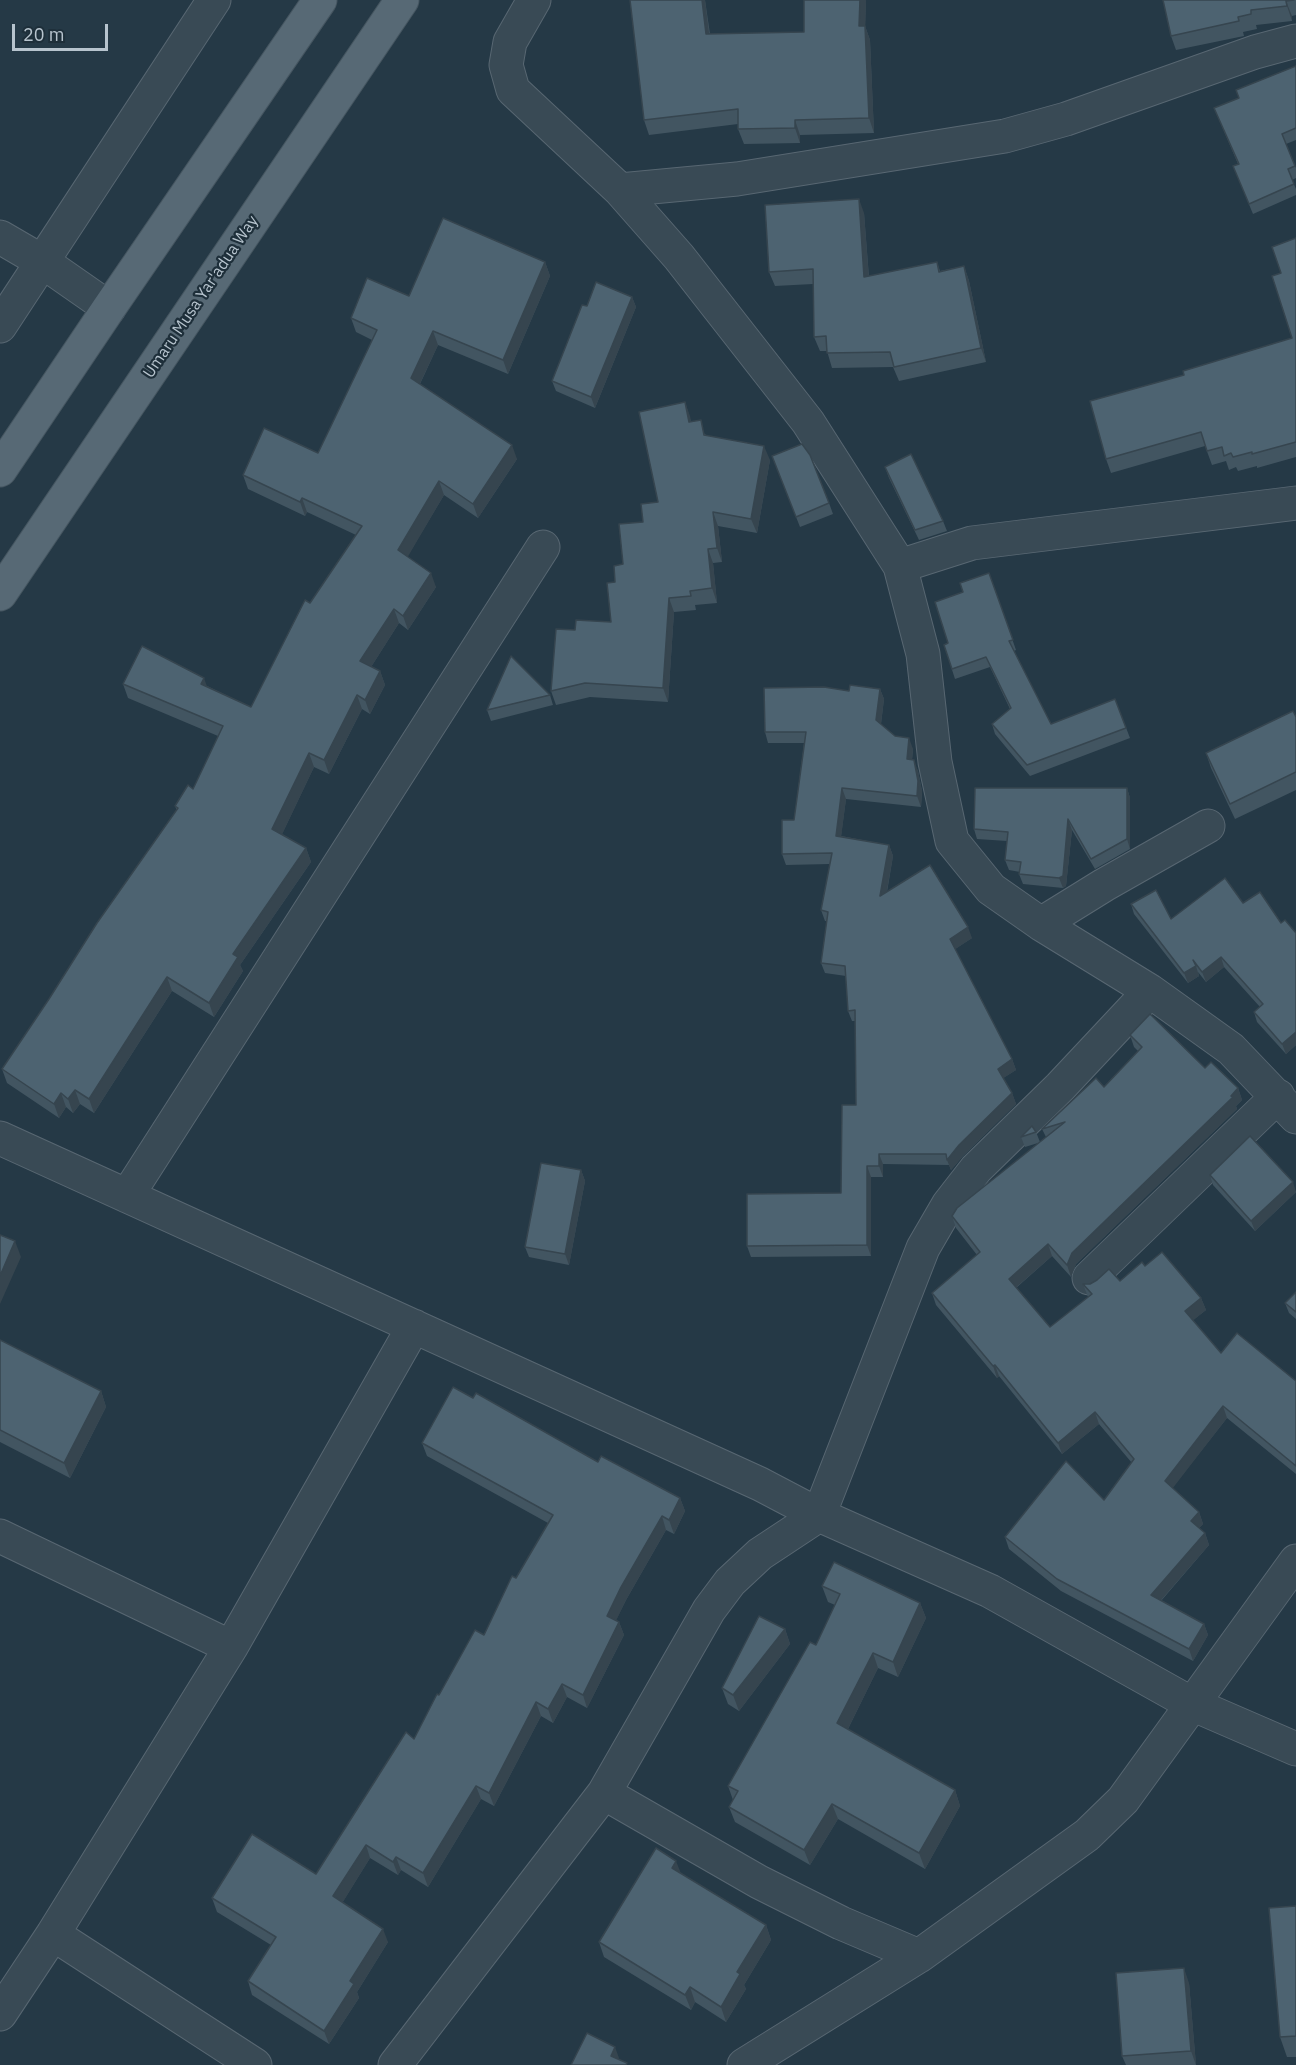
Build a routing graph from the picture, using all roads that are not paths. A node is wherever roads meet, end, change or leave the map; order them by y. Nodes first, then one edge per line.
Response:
1 (214, 0) edge
2 (320, 0) edge
3 (402, 0) edge
4 (534, 0) edge
5 (1296, 41) edge
6 (620, 190) junction
7 (0, 237) edge
8 (43, 262) junction
9 (109, 308) junction
10 (0, 326) edge
11 (0, 470) edge
12 (1296, 503) edge
13 (543, 547) dead end
14 (900, 566) junction
15 (0, 594) edge
16 (1208, 826) dead end
17 (1041, 924) junction
18 (1150, 991) junction
19 (1287, 1106) edge
20 (0, 1138) edge
21 (127, 1196) junction
22 (1089, 1278) dead end
23 (414, 1326) junction
24 (819, 1515) junction
25 (0, 1536) edge
26 (1296, 1561) edge
27 (231, 1647) junction
28 (1191, 1704) junction
29 (1296, 1749) edge
30 (604, 1793) junction
31 (53, 1934) junction
32 (919, 1956) junction
33 (0, 2014) edge
34 (255, 2065) edge
35 (394, 2065) edge
36 (744, 2065) edge

1 - 8 street
2 - 9 main road
3 - 15 main road, Umaru Musa Yar'adua Way
4 - 6 street
5 - 6 street
6 - 14 street
7 - 8 street
8 - 9 street
8 - 10 street
9 - 11 main road
12 - 14 street
13 - 21 street
14 - 17 street
16 - 17 street
17 - 18 street
18 - 19 street
18 - 24 street
19 - 22 street
20 - 21 street
21 - 23 street
23 - 24 street
23 - 27 street
24 - 28 street
24 - 30 street
25 - 27 street
26 - 28 street
27 - 31 street
28 - 29 street
28 - 32 street
30 - 32 street
30 - 35 street
31 - 33 street
31 - 34 street
32 - 36 street

